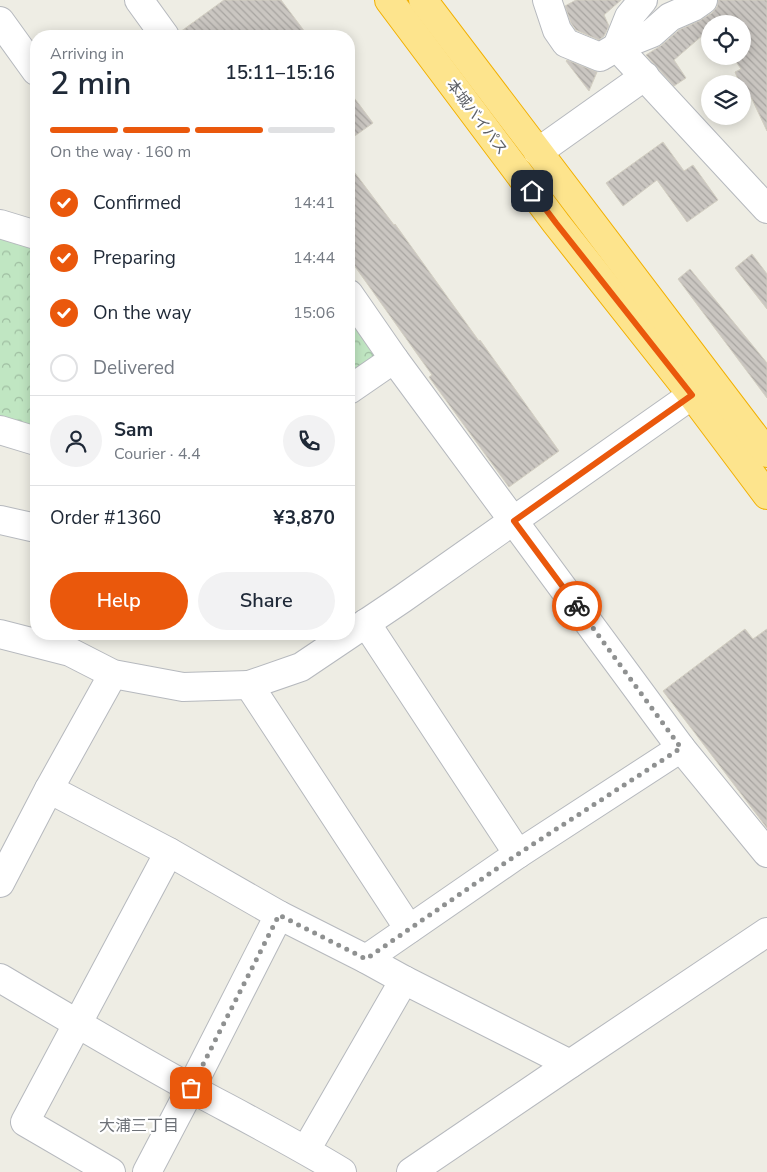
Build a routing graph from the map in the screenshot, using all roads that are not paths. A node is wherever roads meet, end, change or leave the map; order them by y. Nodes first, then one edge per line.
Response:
1 (139, 0) edge
2 (389, 0) edge
3 (423, 0) edge
4 (548, 0) edge
5 (643, 0) edge
6 (702, 0) edge
7 (1, 24) edge
8 (161, 30) edge
9 (617, 47) junction
10 (30, 63) edge
11 (644, 76) junction
12 (538, 152) junction
13 (767, 209) edge
14 (0, 224) edge
15 (30, 233) edge
16 (355, 303) edge
17 (394, 359) junction
18 (355, 386) edge
19 (692, 395) junction
20 (0, 430) edge
21 (30, 439) edge
22 (767, 453) edge
23 (767, 495) edge
24 (0, 520) edge
25 (514, 521) junction
26 (30, 527) edge
27 (366, 624) junction
28 (355, 631) edge
29 (0, 634) edge
30 (30, 638) edge
31 (49, 640) edge
32 (342, 640) edge
33 (73, 643) edge
34 (113, 674) junction
35 (249, 685) junction
36 (681, 748) junction
37 (48, 789) junction
38 (169, 852) junction
39 (767, 853) edge
40 (518, 854) junction
41 (0, 883) edge
42 (279, 915) junction
43 (409, 929) junction
44 (767, 932) edge
45 (366, 959) junction
46 (0, 978) edge
47 (404, 980) junction
48 (78, 1024) junction
49 (570, 1064) junction
50 (191, 1088) junction
51 (306, 1150) junction
52 (111, 1172) edge
53 (146, 1172) edge
54 (342, 1172) edge
55 (411, 1172) edge

1 - 8 street
2 - 19 highway, 本城バイパス
3 - 12 highway, 本城バイパス
4 - 9 street
5 - 9 street
6 - 9 street
7 - 10 street
9 - 11 street
11 - 12 street
11 - 13 street
12 - 22 highway, 本城バイパス
14 - 15 street
16 - 17 street
17 - 18 street
17 - 25 street
19 - 23 highway, 本城バイパス
19 - 25 street
20 - 21 street
24 - 26 street
25 - 27 street
25 - 36 street
27 - 28 street
27 - 40 street
29 - 30 street
31 - 33 street
32 - 35 street
33 - 34 street
34 - 35 street
34 - 37 street
35 - 43 street
36 - 39 street
36 - 40 street
37 - 38 street
37 - 41 street
38 - 42 street
38 - 48 street
40 - 43 street
42 - 45 street
42 - 50 street
43 - 45 street
44 - 49 street
45 - 47 street
46 - 48 street
47 - 49 street
47 - 51 street
48 - 50 street
48 - 52 street
49 - 55 street
50 - 51 street
50 - 53 street
51 - 54 street

